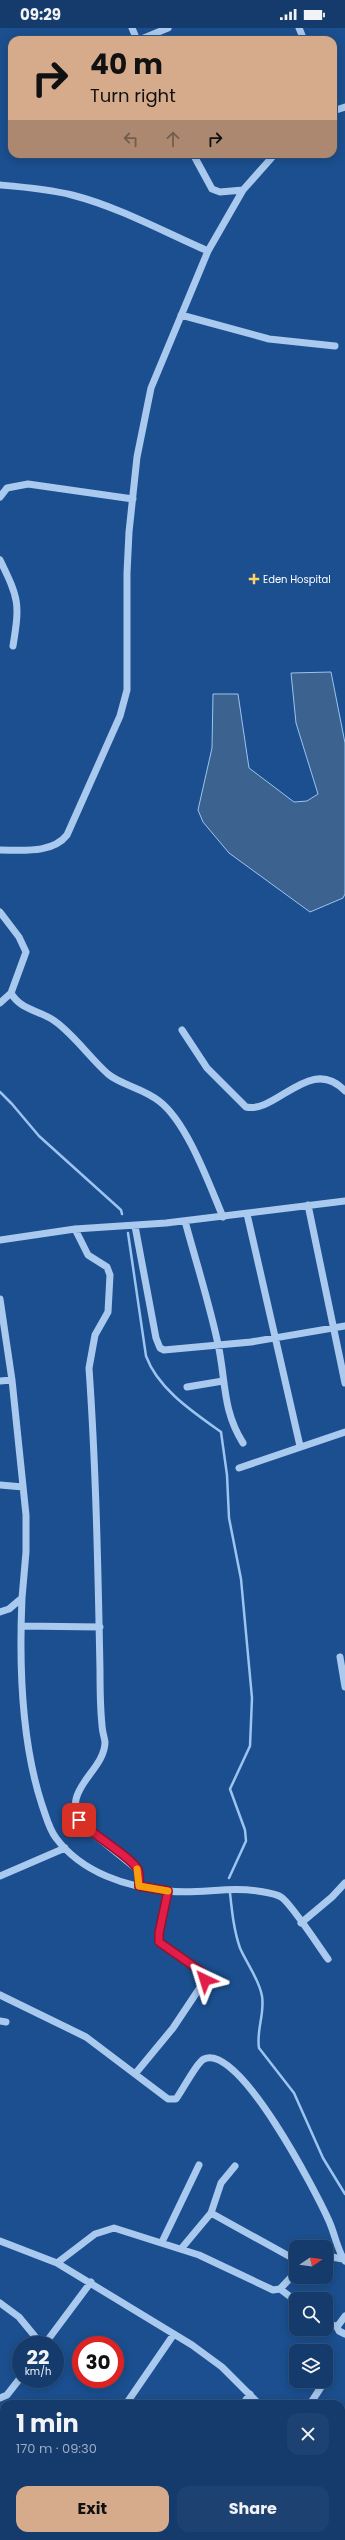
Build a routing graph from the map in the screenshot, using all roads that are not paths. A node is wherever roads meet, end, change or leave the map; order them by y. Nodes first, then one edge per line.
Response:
1 (168, 28) edge
2 (148, 36) edge
3 (195, 158) edge
4 (271, 158) edge
5 (0, 185) edge
6 (243, 190) junction
7 (208, 251) junction
8 (181, 315) junction
9 (335, 346) dead end
10 (0, 497) edge
11 (133, 499) junction
12 (0, 560) edge
13 (13, 646) dead end
14 (0, 850) edge
15 (0, 912) edge
16 (11, 993) junction
17 (0, 1003) edge
18 (182, 1030) dead end
19 (345, 1091) edge
20 (345, 1201) edge
21 (308, 1205) junction
22 (247, 1214) junction
23 (223, 1217) junction
24 (185, 1221) junction
25 (135, 1226) junction
26 (75, 1229) junction
27 (0, 1240) edge
28 (0, 1299) edge
29 (345, 1326) edge
30 (332, 1329) junction
31 (274, 1337) junction
32 (219, 1345) junction
33 (12, 1380) junction
34 (0, 1381) edge
35 (223, 1381) junction
36 (345, 1384) edge
37 (187, 1387) dead end
38 (345, 1432) edge
39 (243, 1443) dead end
40 (300, 1446) junction
41 (239, 1468) dead end
42 (0, 1485) edge
43 (24, 1487) junction
44 (22, 1598) junction
45 (0, 1612) edge
46 (21, 1626) junction
47 (100, 1627) junction
48 (340, 1657) dead end
49 (345, 1687) edge
50 (65, 1848) junction
51 (0, 1876) edge
52 (345, 1882) edge
53 (139, 1886) junction
54 (168, 1891) junction
55 (301, 1922) junction
56 (328, 1959) dead end
57 (0, 1995) edge
58 (140, 2069) junction
59 (199, 2164) dead end
60 (235, 2166) dead end
61 (211, 2213) junction
62 (0, 2241) edge
63 (162, 2242) junction
64 (181, 2249) junction
65 (289, 2256) edge
66 (333, 2258) edge
67 (344, 2260) edge
68 (57, 2263) junction
69 (289, 2279) edge
70 (91, 2282) junction
71 (280, 2289) junction
72 (289, 2296) edge
73 (0, 2303) edge
74 (345, 2316) edge
75 (333, 2325) edge
76 (337, 2327) junction
77 (174, 2334) junction
78 (345, 2334) edge
79 (35, 2336) edge
80 (50, 2336) edge
81 (12, 2388) edge
82 (320, 2388) edge
83 (250, 2394) junction
84 (0, 2398) edge
85 (129, 2400) edge
86 (246, 2400) edge
87 (255, 2400) edge
88 (313, 2400) edge

1 - 2 street
3 - 6 street
4 - 6 street
5 - 7 street
6 - 7 street
7 - 8 street
8 - 9 street
8 - 11 street
10 - 11 street
11 - 14 street
12 - 13 street
15 - 16 street
16 - 17 street
16 - 23 street
18 - 19 street
20 - 21 street
21 - 22 street
21 - 30 street
22 - 23 street
22 - 31 street
23 - 24 street
24 - 25 street
24 - 32 street
25 - 26 street
25 - 32 street
26 - 27 street
26 - 47 street
28 - 33 street
29 - 30 street
30 - 31 street
30 - 36 street
31 - 32 street
31 - 40 street
32 - 35 street
33 - 34 street
33 - 43 street
35 - 37 street
35 - 39 street
38 - 40 street
40 - 41 street
42 - 43 street
43 - 44 street
44 - 45 street
44 - 46 street
46 - 47 street
46 - 50 street
47 - 53 street
48 - 49 street
50 - 51 street
50 - 53 street
52 - 55 street
53 - 54 street
54 - 55 street
54 - 58 street
55 - 56 street
57 - 58 street
58 - 67 street
59 - 63 street
60 - 61 street
61 - 64 street
61 - 65 street
62 - 68 street
63 - 64 street
63 - 68 street
64 - 71 street
66 - 67 street
68 - 70 street
69 - 71 street
70 - 77 street
70 - 80 street
71 - 72 street
73 - 79 street
74 - 76 street
75 - 76 street
76 - 78 street
77 - 83 street
77 - 85 street
81 - 84 street
82 - 88 street
83 - 86 street
83 - 87 street

